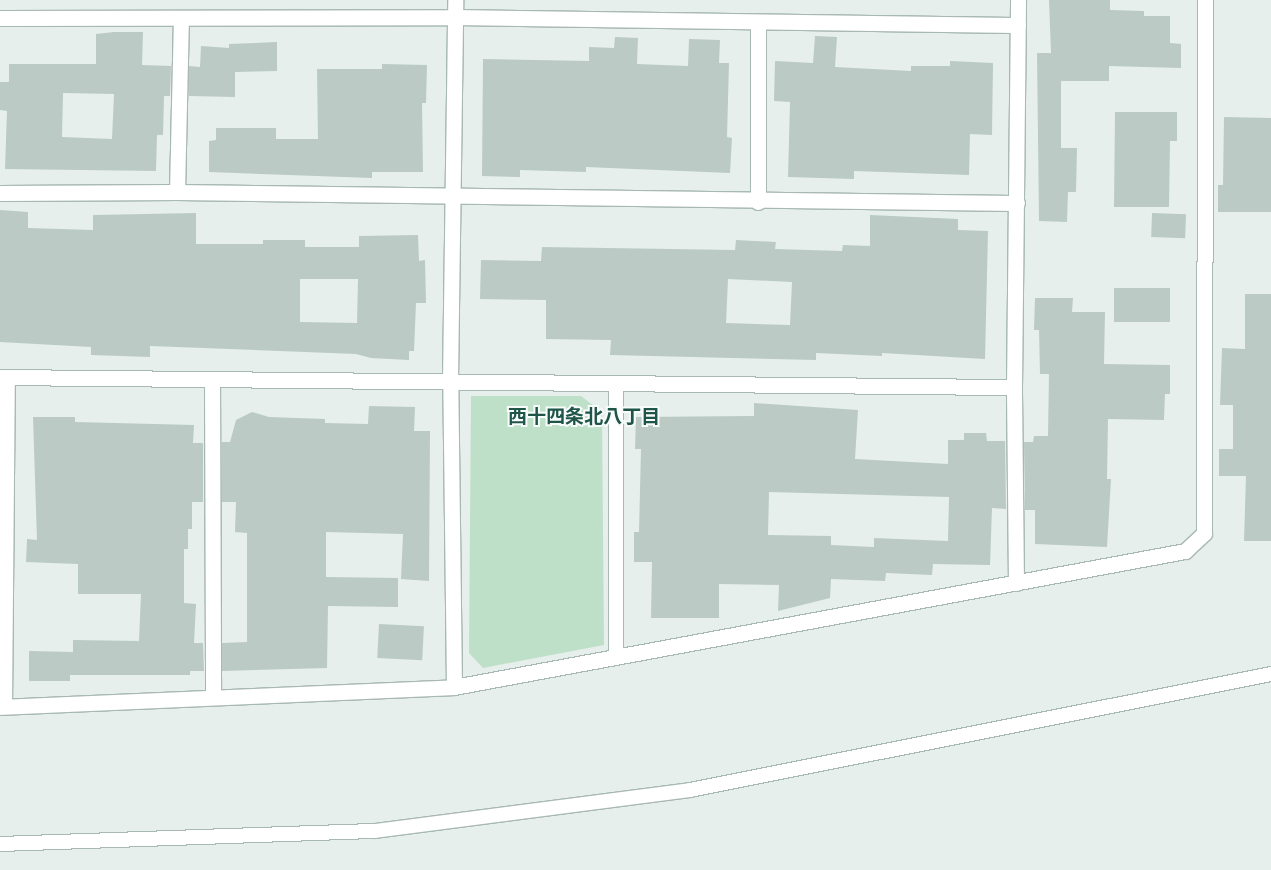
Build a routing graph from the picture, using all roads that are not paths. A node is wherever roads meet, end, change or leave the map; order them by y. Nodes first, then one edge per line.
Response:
1 (455, 0) edge
2 (1018, 0) edge
3 (1204, 0) edge
4 (455, 17) junction
5 (0, 18) edge
6 (181, 18) junction
7 (758, 22) junction
8 (1018, 25) junction
9 (177, 192) junction
10 (0, 193) edge
11 (453, 196) junction
12 (758, 202) junction
13 (1017, 204) junction
14 (4, 377) edge
15 (212, 378) junction
16 (450, 380) junction
17 (616, 383) junction
18 (1014, 387) junction
19 (1016, 583) junction
20 (616, 657) junction
21 (1271, 674) edge
22 (454, 687) junction
23 (213, 698) junction
24 (2, 706) edge
25 (0, 844) edge

1 - 4 street
2 - 8 street
3 - 19 street
4 - 6 street
4 - 7 street
4 - 11 street
5 - 6 street
6 - 9 street
7 - 8 street
7 - 12 street
8 - 13 street
9 - 10 street
9 - 11 street
11 - 12 street
11 - 16 street
12 - 13 street
13 - 18 street
14 - 15 street
14 - 24 street
15 - 16 street
15 - 23 street
16 - 17 street
16 - 22 street
17 - 18 street
17 - 20 lane
18 - 19 street
19 - 20 street
20 - 22 street
21 - 25 lane
22 - 23 street
23 - 24 street

